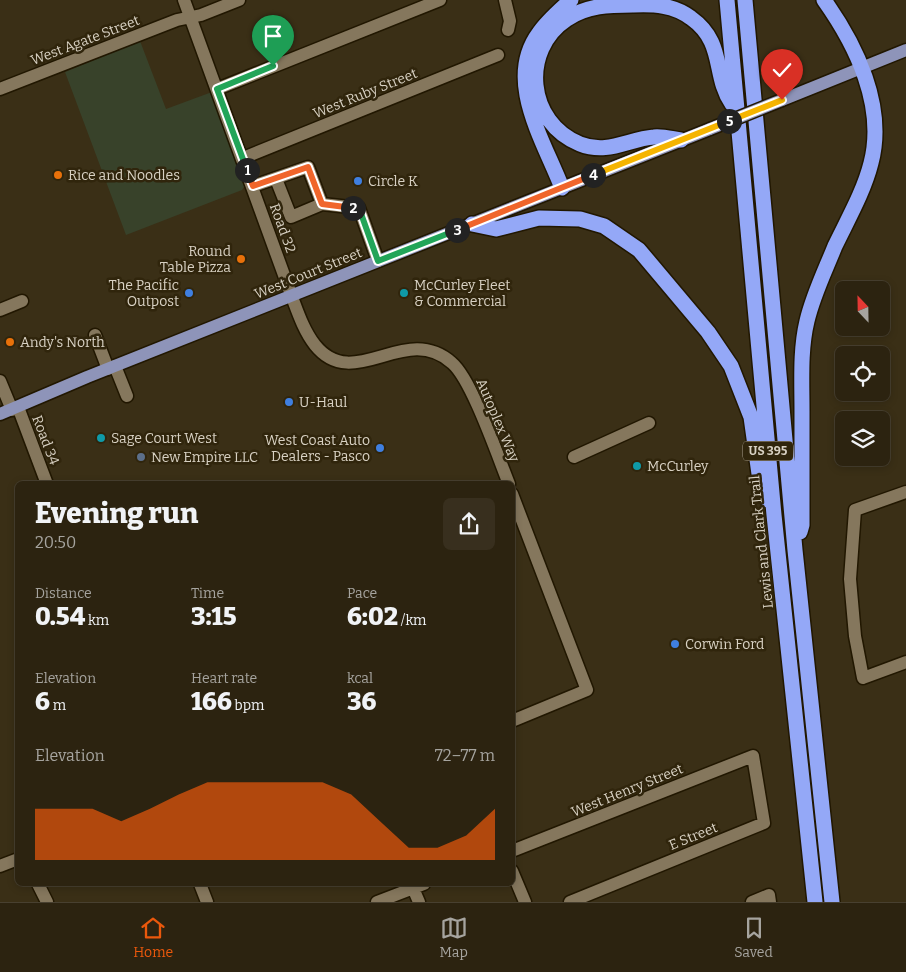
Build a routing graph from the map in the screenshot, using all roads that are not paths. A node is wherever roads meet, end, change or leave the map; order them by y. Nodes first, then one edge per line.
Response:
1 (184, 0) edge
2 (239, 0) edge
3 (440, 0) edge
4 (505, 0) edge
5 (571, 0) edge
6 (727, 0) edge
7 (745, 0) edge
8 (824, 0) edge
9 (191, 17) junction
10 (508, 30) dead end
11 (906, 50) edge
12 (498, 55) dead end
13 (863, 68) junction
14 (0, 89) edge
15 (217, 89) junction
16 (736, 110) junction
17 (681, 140) junction
18 (243, 158) junction
19 (276, 179) junction
20 (253, 186) junction
21 (562, 188) junction
22 (322, 204) junction
23 (472, 224) junction
24 (378, 261) junction
25 (292, 297) junction
26 (22, 301) dead end
27 (0, 310) edge
28 (95, 335) dead end
29 (112, 368) junction
30 (0, 381) edge
31 (127, 396) dead end
32 (10, 411) edge
33 (649, 423) dead end
34 (574, 456) dead end
35 (45, 481) edge
36 (507, 481) edge
37 (906, 492) edge
38 (515, 502) edge
39 (774, 515) junction
40 (795, 550) junction
41 (906, 662) edge
42 (515, 720) edge
43 (753, 756) joint
44 (515, 849) edge
45 (15, 860) edge
46 (0, 866) edge
47 (515, 878) edge
48 (39, 886) edge
49 (201, 886) edge
50 (419, 886) edge
51 (769, 899) edge
52 (47, 902) edge
53 (207, 902) edge
54 (377, 902) edge
55 (419, 902) edge
56 (525, 902) edge
57 (570, 902) edge
58 (752, 902) edge
59 (815, 902) edge
60 (832, 902) edge

1 - 9 street, Road 32
2 - 9 street, West Agate Street
3 - 15 street
4 - 10 street
5 - 21 highway
6 - 16 highway, Lewis and Clark Trail / US 395
7 - 40 highway, US 395
8 - 13 highway
9 - 14 street, West Agate Street
9 - 15 street, Road 32
11 - 13 main road, West Court Street
12 - 18 street, West Ruby Street
13 - 17 main road, West Court Street, bridge
13 - 40 highway
15 - 18 street, Road 32
16 - 17 highway
16 - 39 highway, Lewis and Clark Trail / US 395
17 - 21 main road, West Court Street
18 - 20 street, Road 32
19 - 20 street
19 - 22 street
19 - 22 street
20 - 25 street, Road 32
21 - 23 main road, West Court Street
22 - 24 street
23 - 24 main road, West Court Street
23 - 39 highway
24 - 25 main road, West Court Street
25 - 29 main road, West Court Street
25 - 36 street, Autoplex Way
26 - 27 street
28 - 29 street
29 - 31 street
29 - 32 main road, West Court Street
30 - 32 street, Road 34
32 - 35 street, Road 34
33 - 34 street
37 - 41 street
38 - 42 street
39 - 59 highway, Lewis and Clark Trail / US 395
40 - 60 highway, US 395
43 - 44 street, West Henry Street
43 - 57 street, E Street
45 - 46 street
47 - 56 street
48 - 52 street
49 - 53 street
50 - 54 street
50 - 55 street
51 - 58 street

